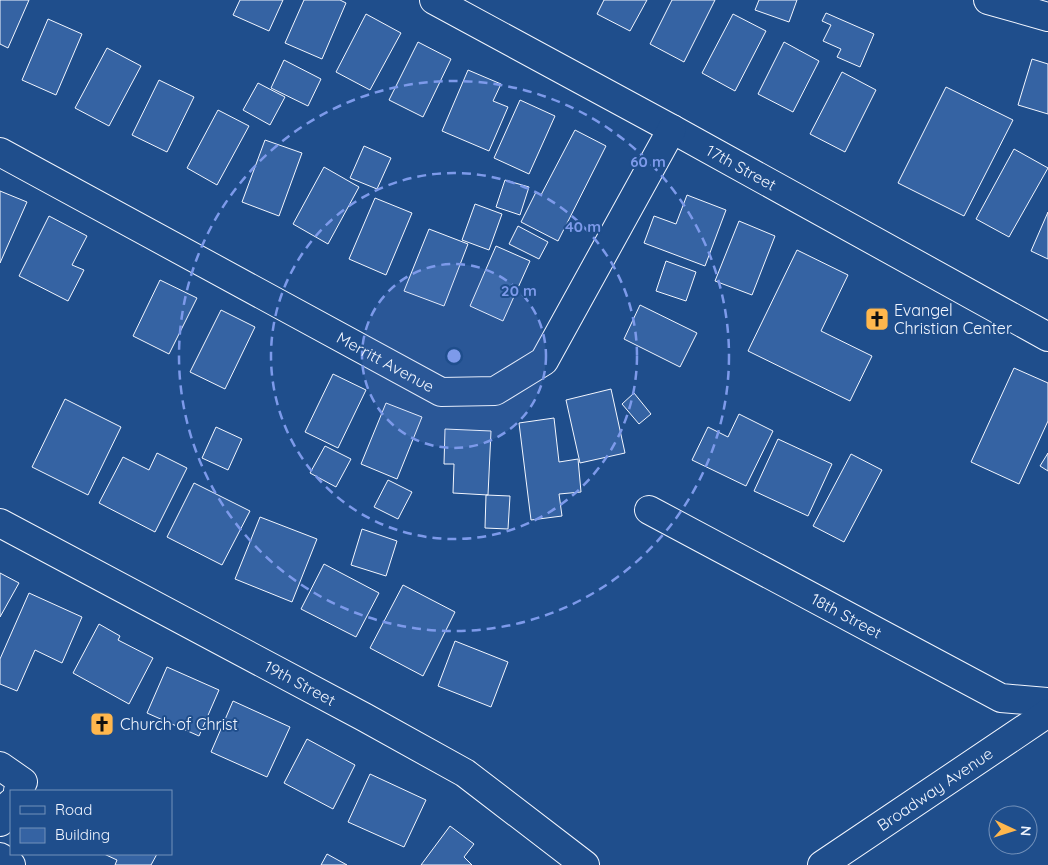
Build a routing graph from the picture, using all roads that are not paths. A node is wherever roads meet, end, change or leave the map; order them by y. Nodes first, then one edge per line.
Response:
1 (434, 0) edge
2 (988, 0) edge
3 (1048, 17) edge
4 (672, 129) junction
5 (0, 152) edge
6 (1048, 337) edge
7 (650, 510) dead end
8 (0, 523) edge
9 (1048, 702) edge
10 (1048, 713) edge
11 (0, 766) edge
12 (19, 790) edge
13 (10, 805) edge
14 (0, 822) edge
15 (0, 857) edge
16 (11, 865) edge
17 (585, 865) edge
18 (822, 865) edge

1 - 4 street, 17th Street
2 - 3 street
4 - 5 street, Merritt Avenue
4 - 6 street, 17th Street
7 - 9 street, 18th Street
8 - 17 street, 19th Street
10 - 18 street, Broadway Avenue
11 - 12 street
13 - 14 street
15 - 16 street

